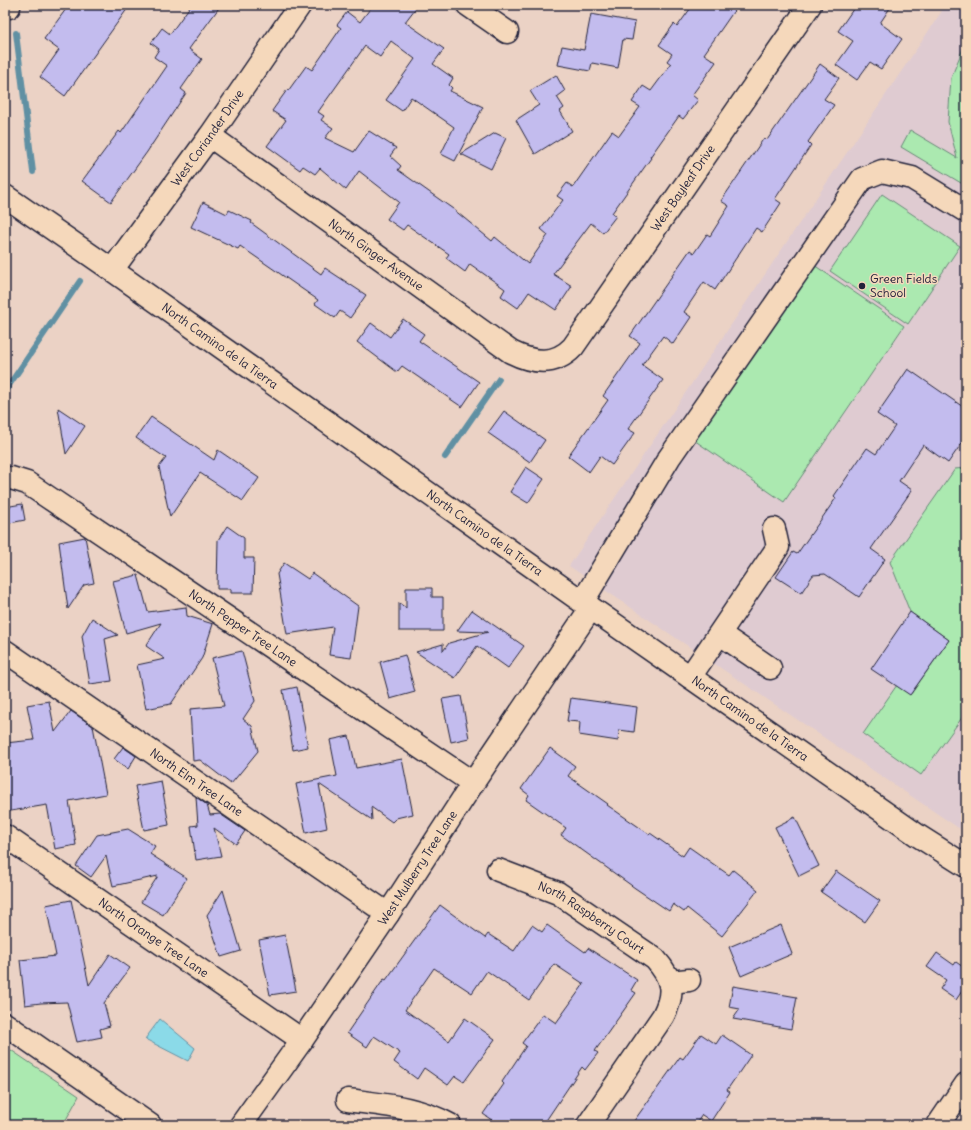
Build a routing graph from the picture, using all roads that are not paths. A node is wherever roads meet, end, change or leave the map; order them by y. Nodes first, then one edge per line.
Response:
1 (300, 5) edge
2 (468, 5) edge
3 (810, 5) edge
4 (507, 32) dead end
5 (210, 136) junction
6 (5, 196) edge
7 (966, 211) edge
8 (112, 270) junction
9 (545, 366) joint
10 (8, 479) edge
11 (774, 529) dead end
12 (587, 605) junction
13 (720, 634) junction
14 (5, 651) edge
15 (770, 668) dead end
16 (690, 677) junction
17 (473, 783) junction
18 (5, 836) edge
19 (966, 866) edge
20 (498, 870) dead end
21 (388, 914) junction
22 (5, 1024) edge
23 (302, 1040) junction
24 (966, 1084) edge
25 (348, 1100) dead end
26 (150, 1125) edge
27 (241, 1125) edge
28 (450, 1125) edge
29 (588, 1125) edge
30 (938, 1125) edge

1 - 5 street, West Coriander Drive
2 - 4 street
3 - 9 street, West Bayleaf Drive
5 - 8 street, West Coriander Drive
5 - 9 street, North Ginger Avenue
6 - 8 street, North Camino de la Tierra
7 - 12 street, West Mulberry Tree Lane
8 - 12 street, North Camino de la Tierra
10 - 17 street, North Pepper Tree Lane
11 - 13 street
12 - 16 street, North Camino de la Tierra
12 - 17 street, West Mulberry Tree Lane
13 - 15 street
13 - 16 street
14 - 21 street, North Elm Tree Lane
16 - 19 street, North Camino de la Tierra
17 - 21 street, West Mulberry Tree Lane
18 - 23 street, North Orange Tree Lane
20 - 29 street, North Raspberry Court
21 - 23 street, West Mulberry Tree Lane
22 - 26 street
23 - 27 street, West Mulberry Tree Lane
24 - 30 street
25 - 28 street

